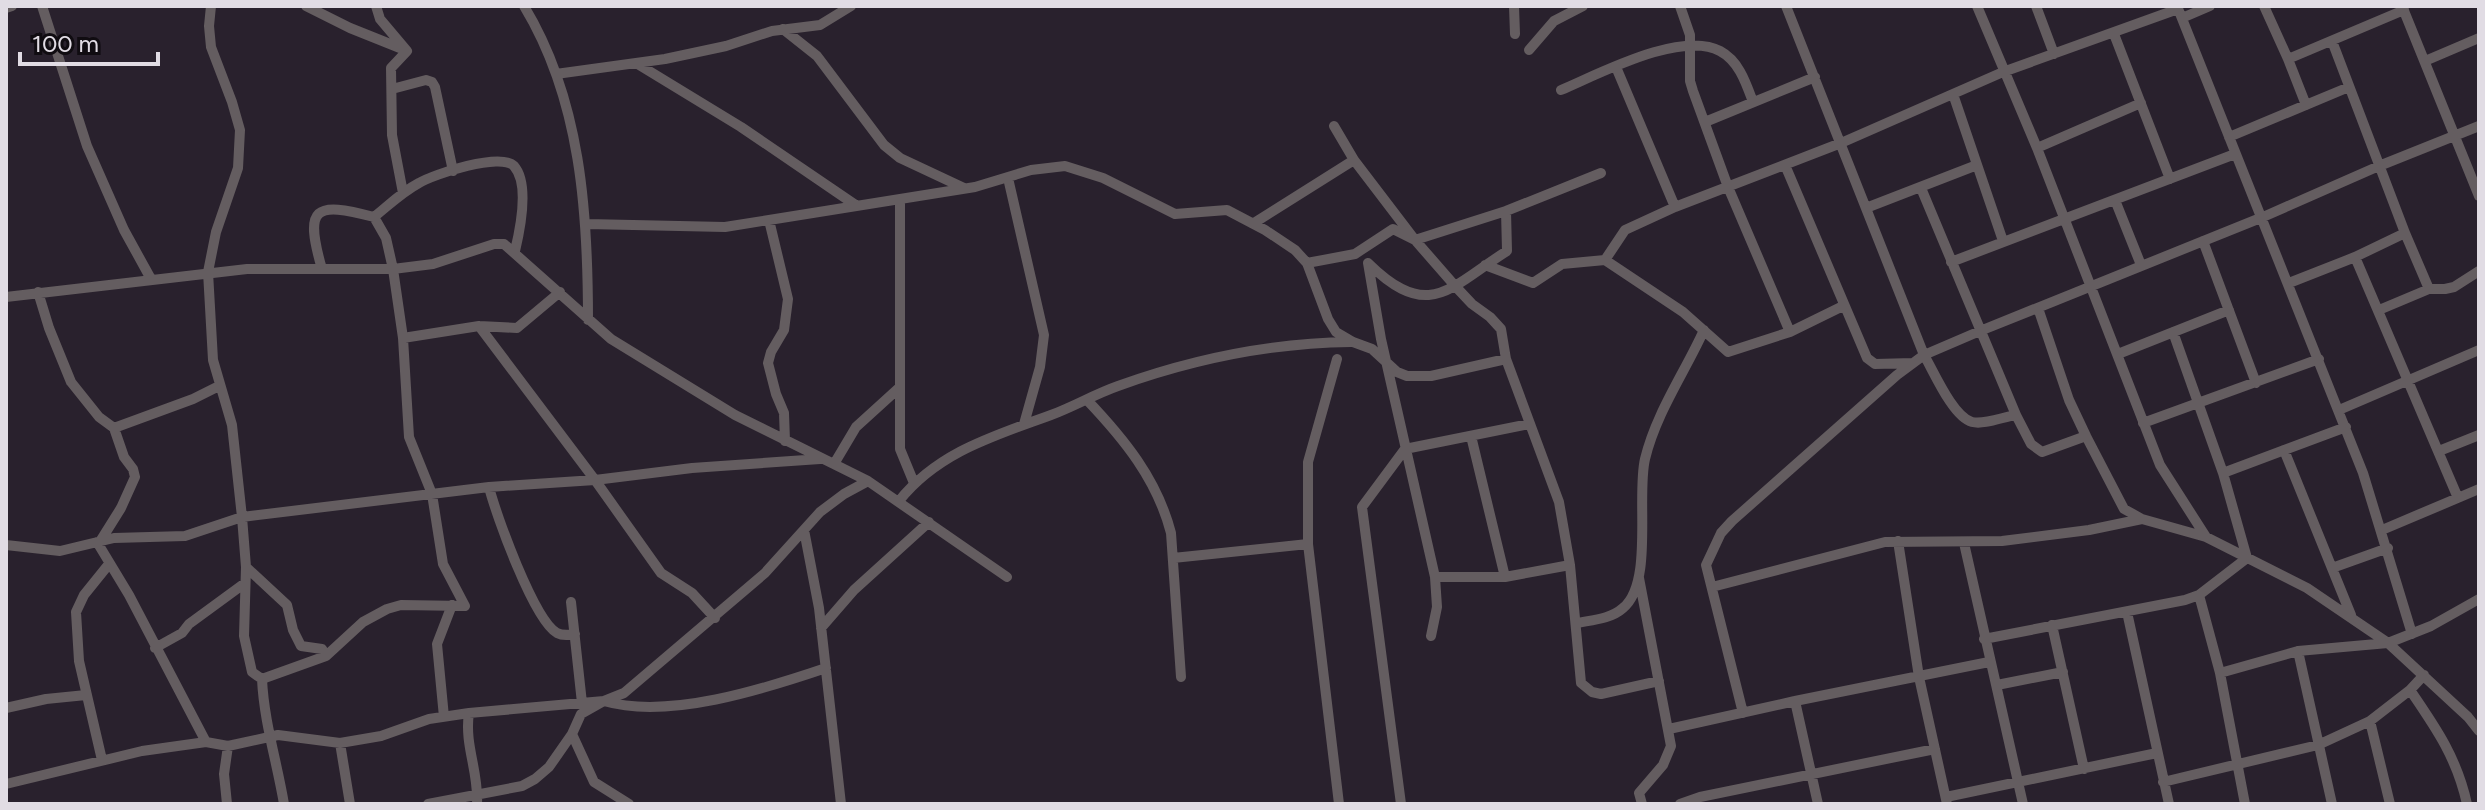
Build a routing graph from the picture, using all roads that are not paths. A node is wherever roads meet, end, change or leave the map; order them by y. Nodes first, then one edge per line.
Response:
1 (12, 6) edge
2 (42, 6) edge
3 (211, 6) edge
4 (306, 6) edge
5 (376, 6) edge
6 (524, 6) edge
7 (851, 6) edge
8 (1514, 6) edge
9 (1583, 6) edge
10 (1680, 6) edge
11 (1786, 6) edge
12 (1977, 6) edge
13 (2036, 6) edge
14 (2210, 6) edge
15 (2264, 6) edge
16 (6, 8) edge
17 (2403, 8) edge
18 (1562, 11) edge
19 (2179, 11) edge
20 (783, 29) junction
21 (1515, 34) dead end
22 (2114, 34) junction
23 (2479, 38) edge
24 (2332, 41) junction
25 (1690, 45) junction
26 (1529, 50) dead end
27 (407, 51) junction
28 (2054, 54) junction
29 (2288, 59) junction
30 (2425, 61) junction
31 (636, 63) junction
32 (1616, 67) junction
33 (2003, 72) junction
34 (556, 74) junction
35 (1815, 77) junction
36 (2349, 87) junction
37 (392, 89) junction
38 (1561, 90) dead end
39 (1953, 94) junction
40 (1753, 102) junction
41 (2141, 103) junction
42 (2306, 105) junction
43 (1705, 122) junction
44 (1334, 126) dead end
45 (2479, 126) edge
46 (2456, 135) junction
47 (2229, 137) junction
48 (1841, 143) junction
49 (2037, 148) junction
50 (2235, 154) junction
51 (1354, 160) junction
52 (1785, 165) junction
53 (1977, 165) junction
54 (2379, 166) junction
55 (453, 171) junction
56 (1601, 173) dead end
57 (1008, 178) junction
58 (2170, 179) junction
59 (1728, 187) junction
60 (964, 188) junction
61 (1921, 188) junction
62 (403, 193) junction
63 (2479, 196) edge
64 (900, 199) junction
65 (2115, 200) junction
66 (857, 206) junction
67 (1675, 207) junction
68 (1866, 208) junction
69 (1506, 211) junction
70 (374, 217) junction
71 (2263, 217) junction
72 (2064, 218) junction
73 (769, 220) junction
74 (1254, 223) junction
75 (587, 224) junction
76 (2405, 233) junction
77 (1415, 240) junction
78 (2003, 241) junction
79 (2203, 241) junction
80 (515, 251) junction
81 (1359, 253) junction
82 (2355, 257) junction
83 (1605, 260) junction
84 (1951, 262) junction
85 (1307, 263) junction
86 (1368, 263) junction
87 (1485, 265) junction
88 (2141, 265) junction
89 (322, 269) junction
90 (393, 269) junction
91 (2479, 271) edge
92 (208, 272) junction
93 (151, 279) junction
94 (2289, 283) junction
95 (2091, 285) junction
96 (1456, 287) junction
97 (2429, 289) junction
98 (38, 292) junction
99 (560, 292) junction
100 (6, 297) edge
101 (1843, 306) junction
102 (2038, 308) junction
103 (2229, 310) junction
104 (2379, 310) junction
105 (588, 320) junction
106 (479, 326) junction
107 (1704, 330) junction
108 (1980, 331) junction
109 (1790, 332) junction
110 (2173, 332) junction
111 (403, 338) junction
112 (1353, 342) junction
113 (2479, 350) edge
114 (2118, 354) junction
115 (1924, 355) junction
116 (1337, 359) dead end
117 (1506, 359) junction
118 (2319, 359) junction
119 (1388, 363) junction
120 (1913, 363) junction
121 (2408, 379) junction
122 (2256, 383) junction
123 (219, 386) junction
124 (900, 387) junction
125 (1087, 400) junction
126 (2198, 404) junction
127 (2339, 410) junction
128 (2016, 415) junction
129 (2143, 423) junction
130 (1024, 424) junction
131 (1529, 424) junction
132 (2346, 427) junction
133 (114, 428) junction
134 (2479, 435) edge
135 (1471, 436) junction
136 (2086, 436) junction
137 (785, 441) junction
138 (1405, 449) junction
139 (2284, 450) junction
140 (2439, 451) junction
141 (828, 462) junction
142 (2223, 473) junction
143 (595, 480) junction
144 (868, 481) junction
145 (914, 483) junction
146 (489, 487) junction
147 (2479, 489) edge
148 (432, 494) junction
149 (2458, 498) junction
150 (899, 501) junction
151 (242, 517) junction
152 (2142, 519) junction
153 (929, 522) junction
154 (804, 530) junction
155 (2382, 530) junction
156 (2206, 537) junction
157 (99, 541) junction
158 (1898, 541) junction
159 (1964, 543) junction
160 (1308, 544) junction
161 (6, 545) edge
162 (2388, 548) junction
163 (1173, 558) junction
164 (2247, 558) junction
165 (109, 564) junction
166 (1570, 565) junction
167 (246, 567) junction
168 (2332, 568) junction
169 (1639, 576) junction
170 (1007, 577) dead end
171 (1435, 577) junction
172 (1505, 577) junction
173 (245, 583) junction
174 (1712, 587) junction
175 (2199, 595) junction
176 (2479, 599) edge
177 (571, 602) dead end
178 (452, 605) junction
179 (2127, 612) junction
180 (2352, 617) junction
181 (715, 618) junction
182 (1577, 623) junction
183 (2052, 625) junction
184 (821, 628) junction
185 (575, 634) junction
186 (2412, 634) junction
187 (1431, 636) dead end
188 (1984, 639) junction
189 (2388, 643) junction
190 (155, 648) junction
191 (2298, 651) junction
192 (326, 656) junction
193 (1989, 662) junction
194 (826, 668) junction
195 (2063, 672) junction
196 (2220, 673) junction
197 (2424, 675) junction
198 (1181, 677) dead end
199 (1919, 677) junction
200 (262, 679) junction
201 (1659, 681) junction
202 (1997, 685) junction
203 (2410, 690) junction
204 (86, 695) junction
205 (604, 701) junction
206 (1795, 701) junction
207 (582, 703) junction
208 (6, 708) edge
209 (469, 713) junction
210 (1743, 713) junction
211 (444, 717) junction
212 (2468, 717) junction
213 (2370, 721) junction
214 (2479, 723) edge
215 (1669, 729) junction
216 (2479, 731) edge
217 (572, 734) junction
218 (269, 737) junction
219 (206, 742) junction
220 (340, 743) junction
221 (2318, 745) junction
222 (228, 746) junction
223 (1935, 749) junction
224 (2157, 753) junction
225 (102, 760) junction
226 (2236, 763) junction
227 (2084, 769) junction
228 (1812, 775) junction
229 (2163, 782) junction
230 (2018, 783) junction
231 (6, 784) edge
232 (477, 798) edge
233 (1946, 801) edge
234 (227, 804) edge
235 (284, 804) edge
236 (350, 804) edge
237 (428, 804) edge
238 (629, 804) edge
239 (841, 804) edge
240 (1339, 804) edge
241 (1401, 804) edge
242 (1642, 804) edge
243 (1680, 804) edge
244 (1818, 804) edge
245 (2023, 804) edge
246 (2169, 804) edge
247 (2245, 804) edge
248 (2332, 804) edge
249 (2390, 804) edge
250 (2467, 804) edge

1 - 16 street
2 - 93 street
3 - 92 street
4 - 27 street
5 - 27 street
6 - 34 street
7 - 20 street
8 - 21 street
9 - 18 street
10 - 25 street
11 - 35 street
12 - 33 street
13 - 28 street
14 - 19 street
15 - 29 street
17 - 24 street
17 - 30 street
18 - 26 street
19 - 22 street
19 - 47 street
20 - 31 street
20 - 60 street
22 - 28 street
22 - 41 street
23 - 30 street
24 - 29 street
24 - 36 street
25 - 32 street
25 - 40 street
25 - 43 street
27 - 37 street
28 - 33 street
29 - 42 street
30 - 46 street
31 - 34 street
31 - 66 street
32 - 38 street
32 - 67 street
33 - 39 street
33 - 49 street
34 - 75 street
35 - 40 street
35 - 48 street
36 - 42 street
36 - 54 street
37 - 55 street
37 - 62 street
39 - 48 street
39 - 53 street
40 - 43 street
41 - 49 street
41 - 58 street
42 - 47 street
43 - 59 street
44 - 51 street
45 - 46 street
46 - 54 street
46 - 63 street
47 - 50 street
48 - 52 street
48 - 68 street
49 - 72 street
50 - 58 street
50 - 71 street
51 - 74 street
51 - 77 street
52 - 59 street
52 - 101 street
53 - 61 street
53 - 78 street
54 - 71 street
54 - 76 street
55 - 62 street
55 - 80 street
56 - 69 street
57 - 60 street
57 - 74 street
57 - 130 street
58 - 65 street
59 - 67 street
59 - 109 street
60 - 64 street
61 - 68 street
61 - 84 street
62 - 70 street
64 - 66 street
64 - 124 street
65 - 72 street
65 - 88 street
66 - 73 street
67 - 83 street
68 - 115 street
69 - 77 street
69 - 87 street
70 - 89 street
70 - 90 street
71 - 79 street
71 - 94 street
72 - 78 street
72 - 95 street
73 - 75 street
73 - 137 street
74 - 85 street
75 - 105 street
76 - 82 street
76 - 97 street
77 - 81 street
77 - 96 street
78 - 84 street
79 - 88 street
79 - 103 street
80 - 90 street
80 - 99 street
81 - 85 street
81 - 86 street
82 - 94 street
82 - 104 street
83 - 87 street
83 - 107 street
84 - 108 street
85 - 112 street
86 - 96 street
86 - 119 street
87 - 96 street
88 - 95 street
89 - 90 street
89 - 92 street
90 - 111 street
91 - 97 street
92 - 93 street
92 - 123 street
93 - 98 street
94 - 118 street
95 - 102 street
95 - 114 street
96 - 117 street
97 - 104 street
98 - 100 street
98 - 133 street
99 - 105 street
99 - 106 street
101 - 109 street
101 - 120 street
102 - 108 street
102 - 136 street
103 - 110 street
103 - 122 street
104 - 121 street
105 - 137 street
106 - 111 street
106 - 143 street
107 - 109 street
107 - 169 street
108 - 115 street
108 - 128 street
110 - 114 street
110 - 126 street
111 - 148 street
112 - 119 street
112 - 125 street
113 - 121 street
114 - 129 street
115 - 120 street
115 - 128 street
116 - 160 street
117 - 119 street
117 - 131 street
118 - 122 street
118 - 127 street
119 - 138 street
120 - 174 street
121 - 127 street
121 - 140 street
122 - 126 street
123 - 133 street
123 - 151 street
124 - 141 street
124 - 145 street
125 - 130 street
125 - 163 street
126 - 129 street
126 - 142 street
127 - 132 street
128 - 136 street
129 - 156 street
130 - 145 street
131 - 135 street
131 - 166 street
132 - 139 street
132 - 155 street
133 - 157 street
134 - 140 street
135 - 138 street
135 - 172 street
136 - 152 street
137 - 141 street
138 - 171 street
138 - 241 street
139 - 142 street
139 - 168 street
140 - 149 street
141 - 143 street
141 - 144 street
142 - 164 street
143 - 146 street
143 - 181 street
144 - 150 street
144 - 154 street
145 - 150 street
146 - 148 street
146 - 185 street
147 - 149 street
148 - 151 street
148 - 178 street
149 - 155 street
150 - 153 street
151 - 157 street
151 - 167 street
152 - 156 street
152 - 159 street
153 - 170 street
153 - 184 street
154 - 181 street
154 - 184 street
155 - 162 street
156 - 164 street
157 - 161 street
157 - 165 street
158 - 159 street
158 - 174 street
158 - 199 street
159 - 188 street
160 - 163 street
160 - 240 street
162 - 168 street
162 - 186 street
163 - 198 street
164 - 175 street
164 - 180 street
165 - 190 street
165 - 204 street
166 - 172 street
166 - 182 street
167 - 173 street
167 - 192 street
168 - 180 street
169 - 182 street
169 - 201 street
171 - 172 street
171 - 187 street
173 - 190 street
173 - 200 street
174 - 210 street
175 - 179 street
175 - 196 street
176 - 186 street
177 - 185 street
178 - 192 street
178 - 211 street
179 - 183 street
179 - 224 street
180 - 189 street
181 - 205 street
182 - 201 street
183 - 188 street
183 - 195 street
184 - 194 street
185 - 207 street
186 - 189 street
188 - 193 street
189 - 191 street
189 - 197 street
190 - 219 street
191 - 196 street
191 - 221 street
192 - 200 street
193 - 199 street
193 - 202 street
194 - 205 street
194 - 239 street
195 - 202 street
195 - 227 street
196 - 226 street
197 - 203 street
197 - 212 street
199 - 206 street
199 - 223 street
200 - 218 street
201 - 215 street
202 - 230 street
203 - 213 street
203 - 250 street
204 - 208 street
204 - 225 street
205 - 207 street
205 - 217 street
206 - 210 street
206 - 228 street
207 - 209 street
209 - 211 street
209 - 232 street
210 - 215 street
211 - 220 street
212 - 214 street
212 - 216 street
213 - 221 street
213 - 249 street
215 - 242 street
217 - 232 street
217 - 238 street
218 - 220 street
218 - 222 street
218 - 235 street
219 - 222 street
219 - 225 street
220 - 236 street
221 - 226 street
221 - 248 street
222 - 234 street
223 - 228 street
223 - 233 street
224 - 227 street
224 - 229 street
225 - 231 street
226 - 229 street
226 - 247 street
227 - 230 street
228 - 243 street
228 - 244 street
229 - 246 street
230 - 233 street
230 - 245 street
232 - 237 street

